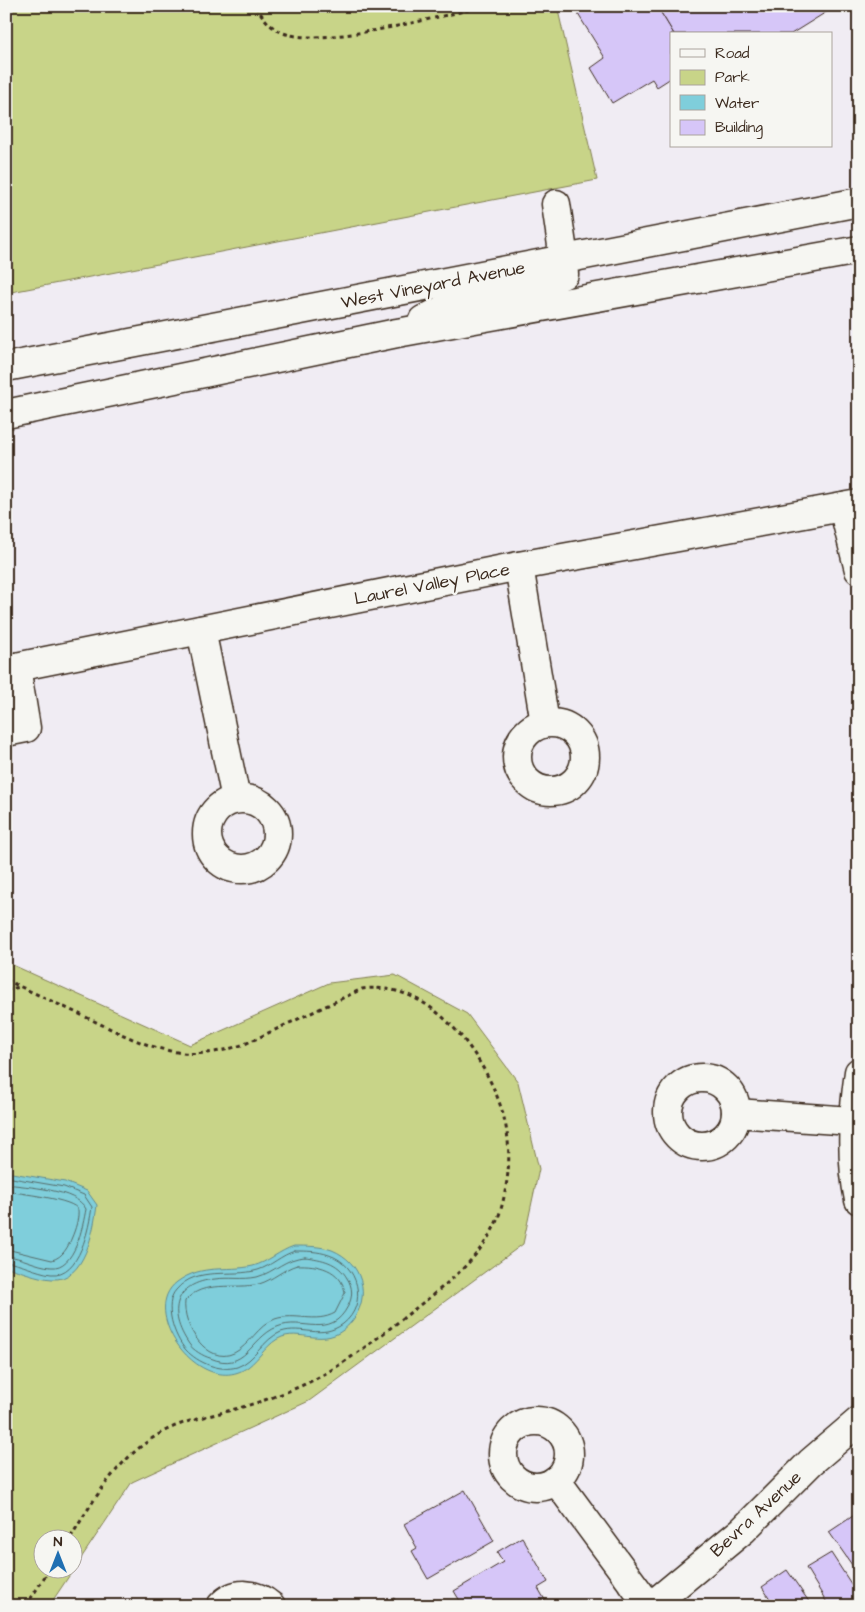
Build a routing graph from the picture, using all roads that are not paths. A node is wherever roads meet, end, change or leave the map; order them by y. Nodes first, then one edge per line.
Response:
1 (859, 202) edge
2 (556, 204) dead end
3 (859, 250) edge
4 (564, 259) junction
5 (397, 333) junction
6 (6, 367) edge
7 (6, 414) edge
8 (851, 506) edge
9 (520, 566) junction
10 (859, 570) edge
11 (201, 630) junction
12 (11, 668) edge
13 (545, 723) dead end
14 (6, 732) edge
15 (236, 799) dead end
16 (859, 1072) edge
17 (736, 1113) dead end
18 (852, 1121) junction
19 (859, 1200) edge
20 (859, 1421) edge
21 (556, 1480) dead end
22 (222, 1606) edge
23 (271, 1606) edge
24 (650, 1606) edge

1 - 4 street, West Vineyard Avenue
2 - 4 street
3 - 5 street
4 - 5 street
4 - 6 street, West Vineyard Avenue
5 - 7 street
8 - 9 street, Laurel Valley Place
8 - 10 street
9 - 11 street, Laurel Valley Place
9 - 13 street
11 - 12 street, Laurel Valley Place
11 - 15 street
12 - 14 street
16 - 18 street
17 - 18 street
18 - 19 street
20 - 24 street, Bevra Avenue
21 - 24 street
22 - 23 street

